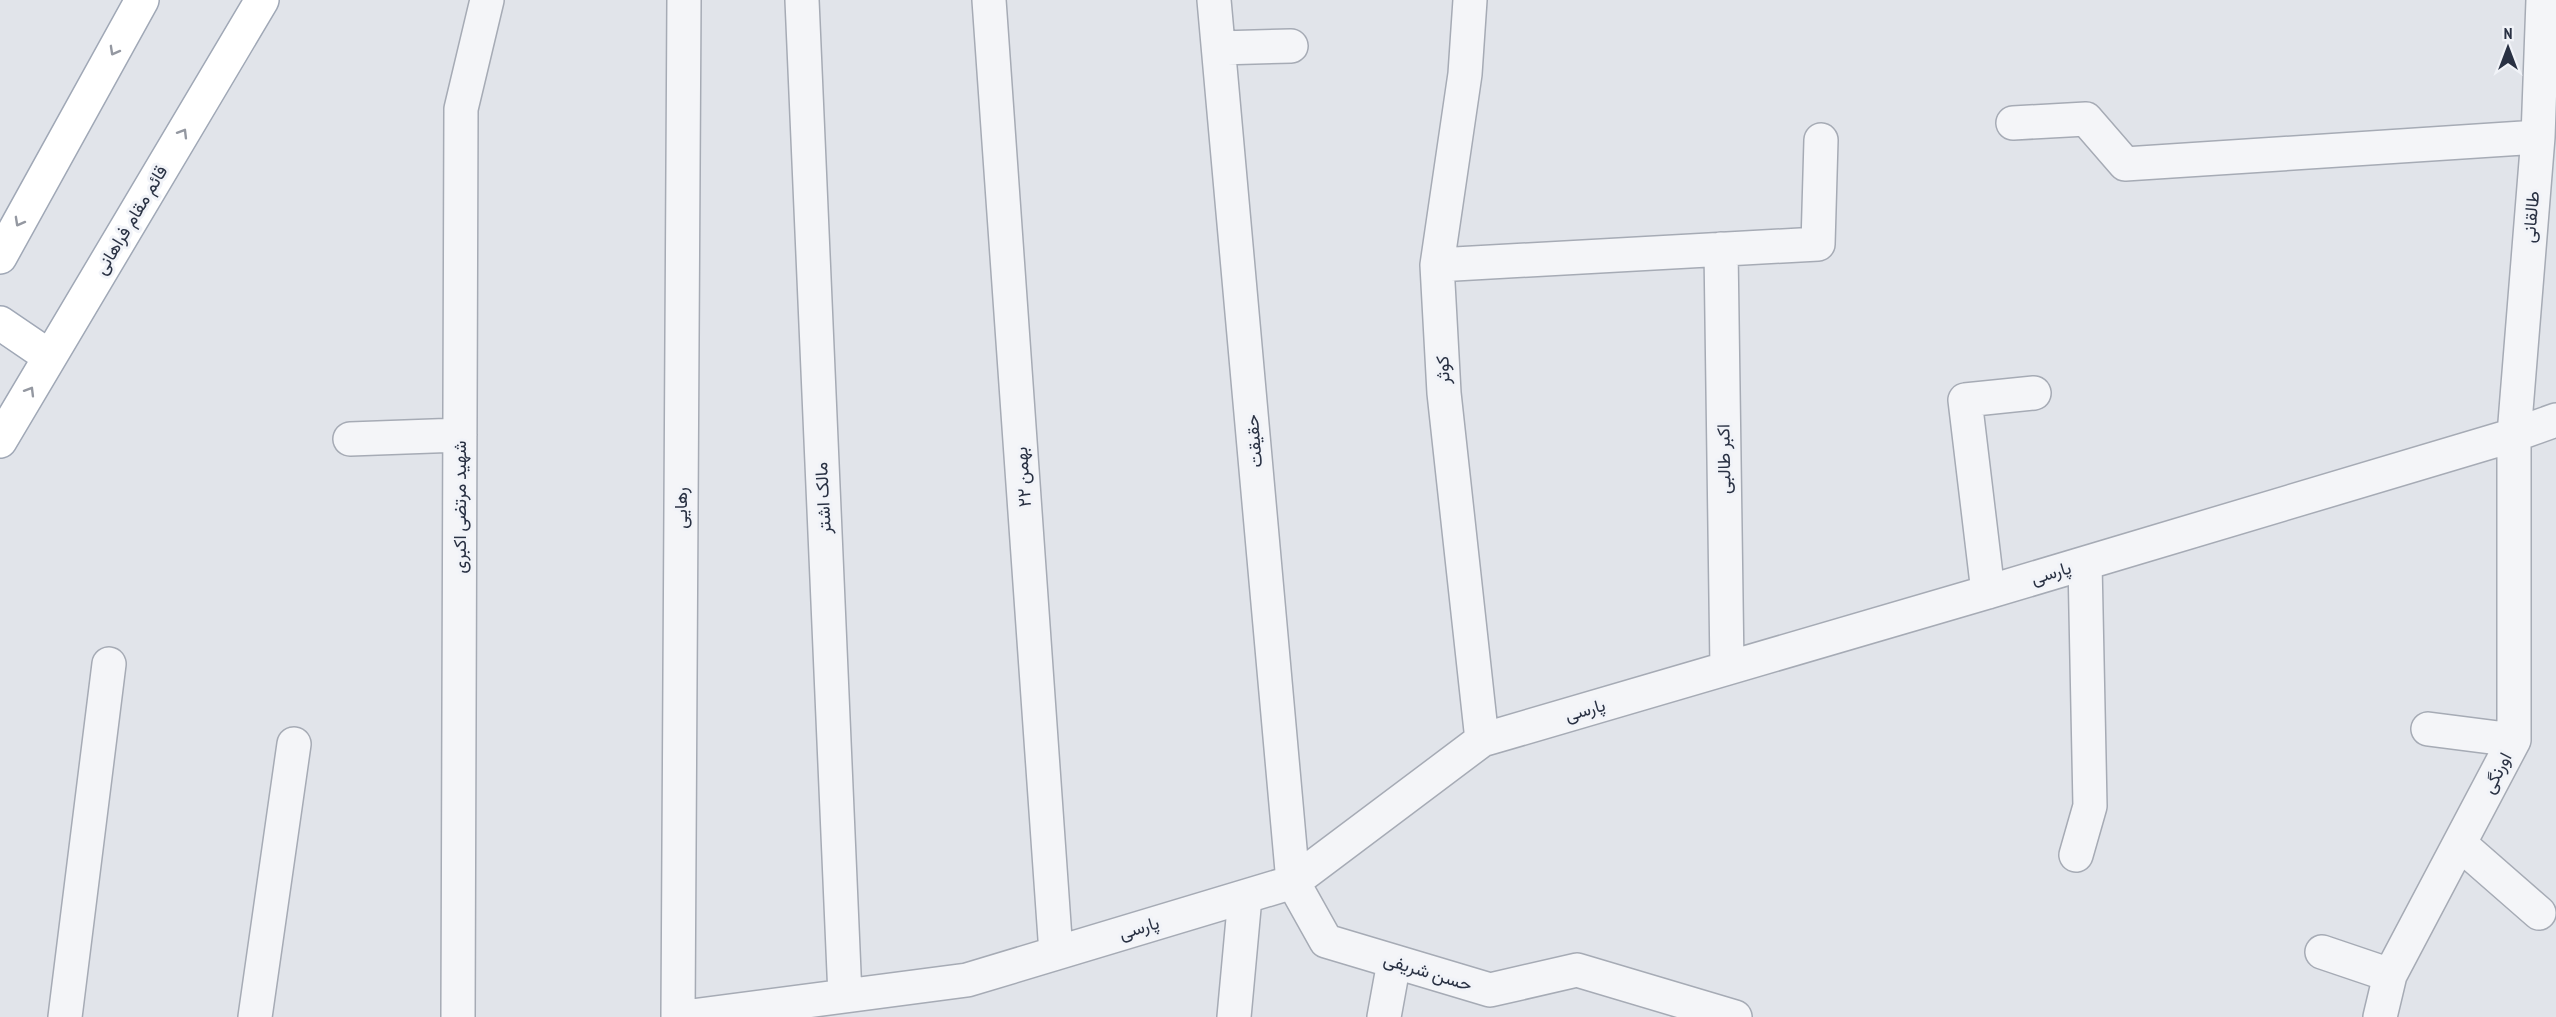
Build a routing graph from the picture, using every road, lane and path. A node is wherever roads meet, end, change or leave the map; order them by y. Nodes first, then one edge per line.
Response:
1 (142, 0) edge
2 (262, 0) edge
3 (487, 0) edge
4 (684, 0) edge
5 (802, 0) edge
6 (989, 0) edge
7 (1214, 0) edge
8 (1470, 0) edge
9 (2543, 0) edge
10 (1292, 46) dead end
11 (1219, 48) junction
12 (2013, 123) dead end
13 (2538, 137) junction
14 (1821, 140) dead end
15 (1721, 249) junction
16 (0, 257) edge
17 (1437, 265) junction
18 (0, 323) edge
19 (50, 357) junction
20 (2034, 393) dead end
21 (2556, 420) edge
22 (460, 435) junction
23 (2514, 435) junction
24 (350, 439) dead end
25 (0, 441) edge
26 (2085, 563) junction
27 (1988, 592) junction
28 (109, 664) dead end
29 (1727, 668) junction
30 (2428, 729) dead end
31 (1482, 740) junction
32 (2514, 740) junction
33 (294, 744) dead end
34 (2460, 844) junction
35 (2076, 855) dead end
36 (1293, 882) junction
37 (1245, 897) junction
38 (2539, 912) dead end
39 (2322, 952) dead end
40 (1056, 953) junction
41 (1394, 962) junction
42 (2390, 975) junction
43 (845, 996) junction
44 (1491, 1004) edge
45 (1730, 1016) edge
46 (65, 1017) edge
47 (255, 1017) edge
48 (458, 1017) edge
49 (678, 1017) edge
50 (684, 1017) edge
51 (1234, 1017) edge
52 (1384, 1017) edge
53 (2380, 1017) edge

1 -> 16 main road
19 -> 2 main road, قائم مقام فراهانی
3 - 22 street, شهید مرتضی اکبری
4 - 49 street, رهایی
5 - 43 street, مالک اشتر
6 - 40 street, ۲۲ بهمن
7 - 11 street, حقیقت
8 - 17 street, کوثر
9 - 13 street, طالقانی
10 - 11 street
11 - 36 street, حقیقت
12 - 13 street
13 - 23 street, طالقانی
14 - 15 street
15 - 17 street
15 - 29 street, اکبر طالبی
17 - 31 street, کوثر
18 - 19 main road
25 -> 19 main road, قائم مقام فراهانی
20 - 27 street
21 - 23 street, پارسی
22 - 24 street
22 - 48 street, شهید مرتضی اکبری
23 - 26 street, پارسی
23 - 32 street, اورنگی
26 - 27 street, پارسی
26 - 35 street
27 - 29 street, پارسی
28 - 46 street
29 - 31 street, پارسی
30 - 32 street
31 - 36 street, پارسی
32 - 34 street, اورنگی
33 - 47 street
34 - 38 street
34 - 42 street, اورنگی
36 - 37 street, پارسی
36 - 41 street, حسن شریفی
37 - 40 street, پارسی
37 - 51 street
39 - 42 street
40 - 43 street, پارسی
41 - 44 street, حسن شریفی
41 - 52 street
42 - 53 street, اورنگی
43 - 50 street, پارسی
44 - 45 street, حسن شریفی

